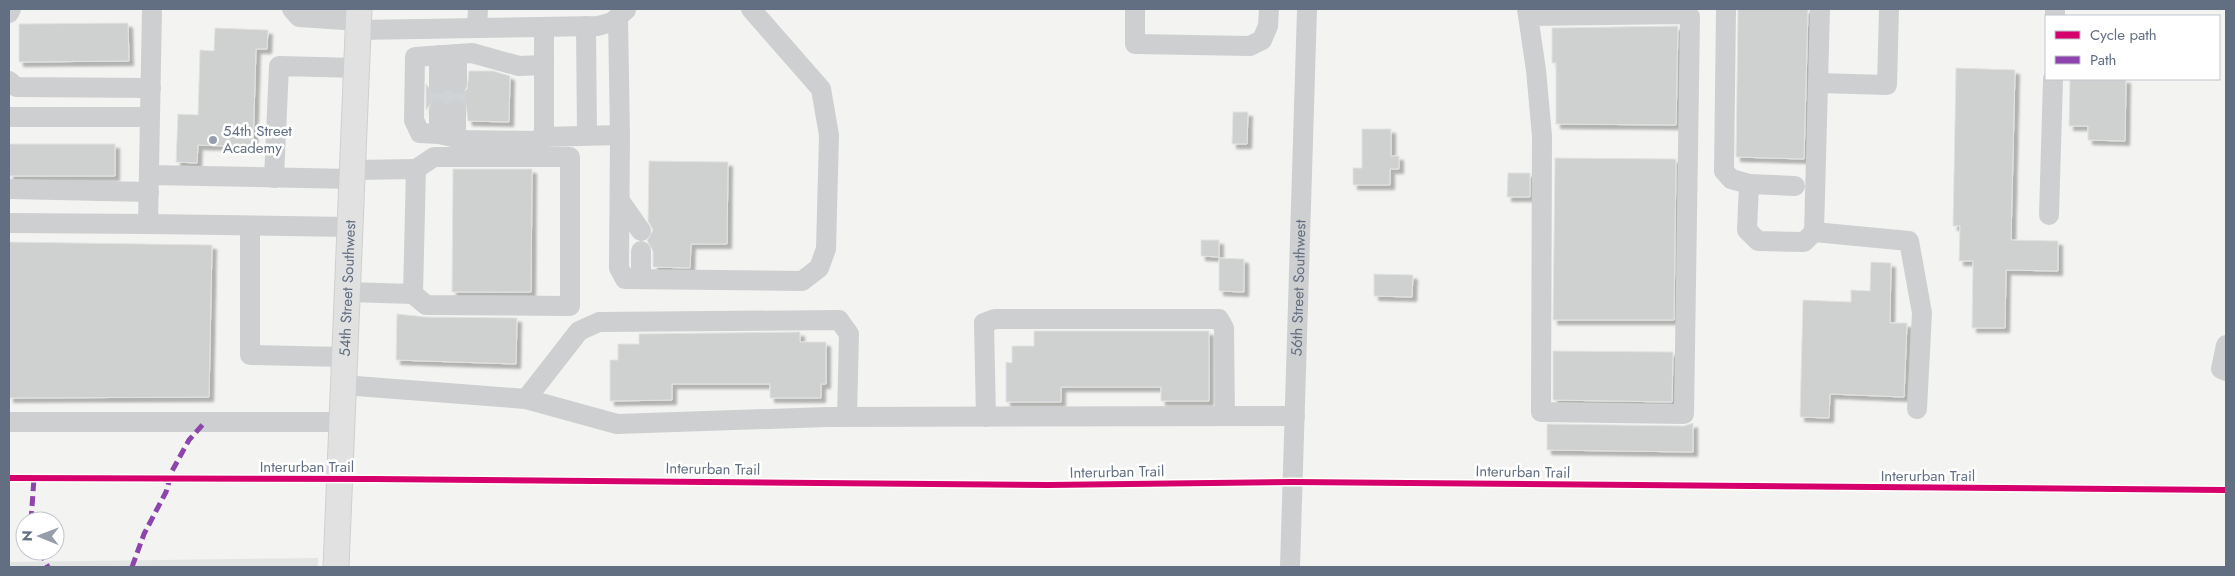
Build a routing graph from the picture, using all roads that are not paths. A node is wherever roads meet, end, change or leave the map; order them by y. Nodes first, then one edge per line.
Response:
1 (11, 9) edge
2 (152, 9) edge
3 (292, 9) edge
4 (751, 9) edge
5 (1135, 9) edge
6 (1269, 9) edge
7 (1307, 9) edge
8 (1726, 9) edge
9 (1820, 9) edge
10 (1889, 9) edge
11 (1528, 12) edge
12 (9, 13) edge
13 (622, 13) edge
14 (478, 18) edge
15 (359, 20) edge
16 (554, 21) edge
17 (586, 26) junction
18 (443, 55) junction
19 (544, 65) junction
20 (357, 68) junction
21 (2053, 80) edge
22 (9, 81) edge
23 (1818, 83) junction
24 (151, 88) junction
25 (443, 110) tunnel mouth
26 (150, 117) junction
27 (9, 118) edge
28 (587, 135) junction
29 (620, 135) junction
30 (443, 136) junction
31 (544, 137) junction
32 (416, 169) junction
33 (352, 175) junction
34 (274, 178) junction
35 (149, 184) junction
36 (1749, 184) junction
37 (1795, 186) dead end
38 (9, 189) edge
39 (620, 201) junction
40 (2049, 216) dead end
41 (9, 223) edge
42 (148, 224) junction
43 (250, 226) junction
44 (350, 227) junction
45 (641, 231) dead end
46 (1814, 232) junction
47 (641, 251) dead end
48 (641, 279) junction
49 (347, 292) junction
50 (413, 294) junction
51 (2226, 345) edge
52 (344, 357) junction
53 (2226, 371) edge
54 (343, 386) junction
55 (526, 398) junction
56 (1917, 409) dead end
57 (986, 416) junction
58 (1225, 416) junction
59 (1295, 416) junction
60 (847, 417) junction
61 (9, 422) edge
62 (342, 422) junction
63 (336, 567) edge
64 (1290, 567) edge

1 - 12 street
2 - 24 street
3 - 15 street
4 - 48 street
5 - 6 street
7 - 59 street, 56th Street Southwest
8 - 36 street
9 - 23 street
10 - 23 street
11 - 11 street
13 - 17 street
13 - 29 street
14 - 15 street
14 - 16 street
15 - 20 main road, 54th Street Southwest
16 - 17 street
16 - 19 street
17 - 28 street
18 - 18 street
18 - 19 street
18 - 30 street
19 - 31 street
20 - 33 main road, 54th Street Southwest
20 - 34 street
21 - 40 street
22 - 24 street
23 - 46 street
24 - 26 street
25 - 30 street
26 - 27 street
26 - 35 street
28 - 29 street
28 - 31 street
29 - 39 street
30 - 31 street
32 - 33 street
32 - 50 street
32 - 50 street
33 - 34 street
33 - 44 main road, 54th Street Southwest
34 - 35 street
35 - 38 street
35 - 42 street
36 - 37 street
36 - 46 street
39 - 45 street
39 - 48 street
41 - 42 street
42 - 43 street
43 - 44 street
43 - 52 street
44 - 49 main road, 54th Street Southwest
46 - 56 street
47 - 48 street
49 - 50 street
49 - 52 main road, 54th Street Southwest
51 - 53 street
52 - 54 main road, 54th Street Southwest
54 - 55 street
54 - 62 main road, 54th Street Southwest
55 - 60 street
55 - 60 street
57 - 58 street
57 - 58 street
57 - 60 street
58 - 59 street
59 - 64 street, 56th Street Southwest
61 - 62 street
62 - 63 main road, 54th Street Southwest

